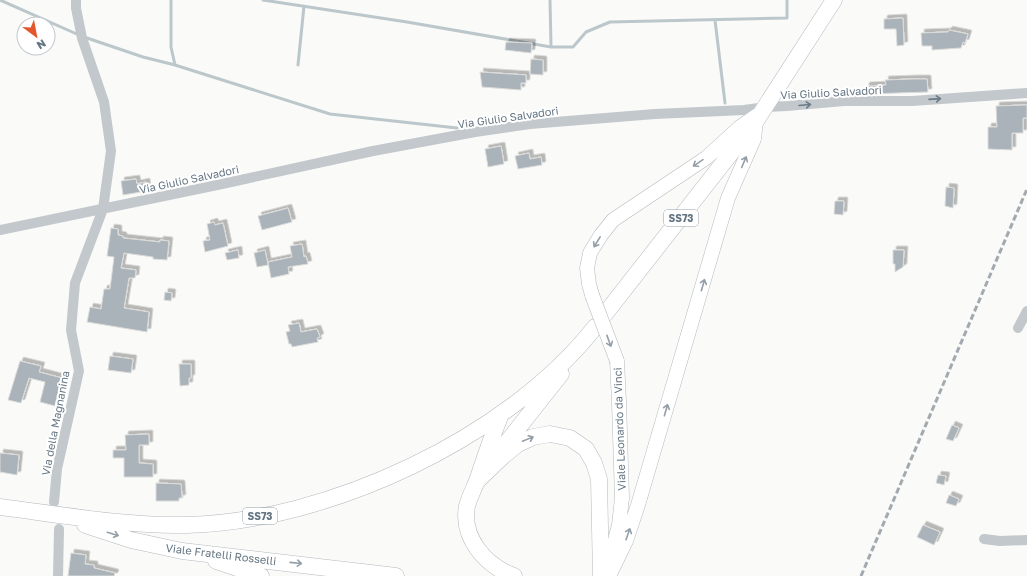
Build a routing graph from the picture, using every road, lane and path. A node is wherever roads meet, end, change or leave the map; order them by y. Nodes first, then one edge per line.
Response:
1 (76, 0) edge
2 (834, 0) edge
3 (1027, 93) edge
4 (761, 113) junction
5 (104, 209) junction
6 (0, 230) edge
7 (1027, 310) edge
8 (1018, 328) dead end
9 (583, 342) junction
10 (500, 414) junction
11 (514, 433) junction
12 (477, 481) junction
13 (0, 507) edge
14 (51, 508) junction
15 (59, 528) dead end
16 (984, 539) dead end
17 (1027, 540) edge
18 (182, 551) junction
19 (607, 574) edge
20 (58, 576) edge
21 (261, 576) edge
22 (396, 576) edge
23 (514, 576) edge

1 - 5 street, Via della Magnanina
2 - 4 main road, SS73
4 -> 3 street, Via Giulio Salvadori
4 - 5 street, Via Giulio Salvadori
4 - 9 main road, SS73
19 -> 4 main road, Viale Leonardo da Vinci
4 -> 19 main road, Viale Leonardo da Vinci, bridge
5 - 6 street, Via Giulio Salvadori
5 - 14 street, Via della Magnanina
7 - 8 street
9 - 10 main road, SS73
9 - 11 main road
10 - 11 main road
10 - 12 main road
10 - 14 main road, SS73
11 - 12 main road
12 -> 19 main road
12 - 23 main road
13 - 14 main road, SS73
14 -> 18 main road, Viale Fratelli Rosselli
15 - 20 street
16 - 17 street
18 - 21 main road
18 -> 22 main road, Viale Fratelli Rosselli

